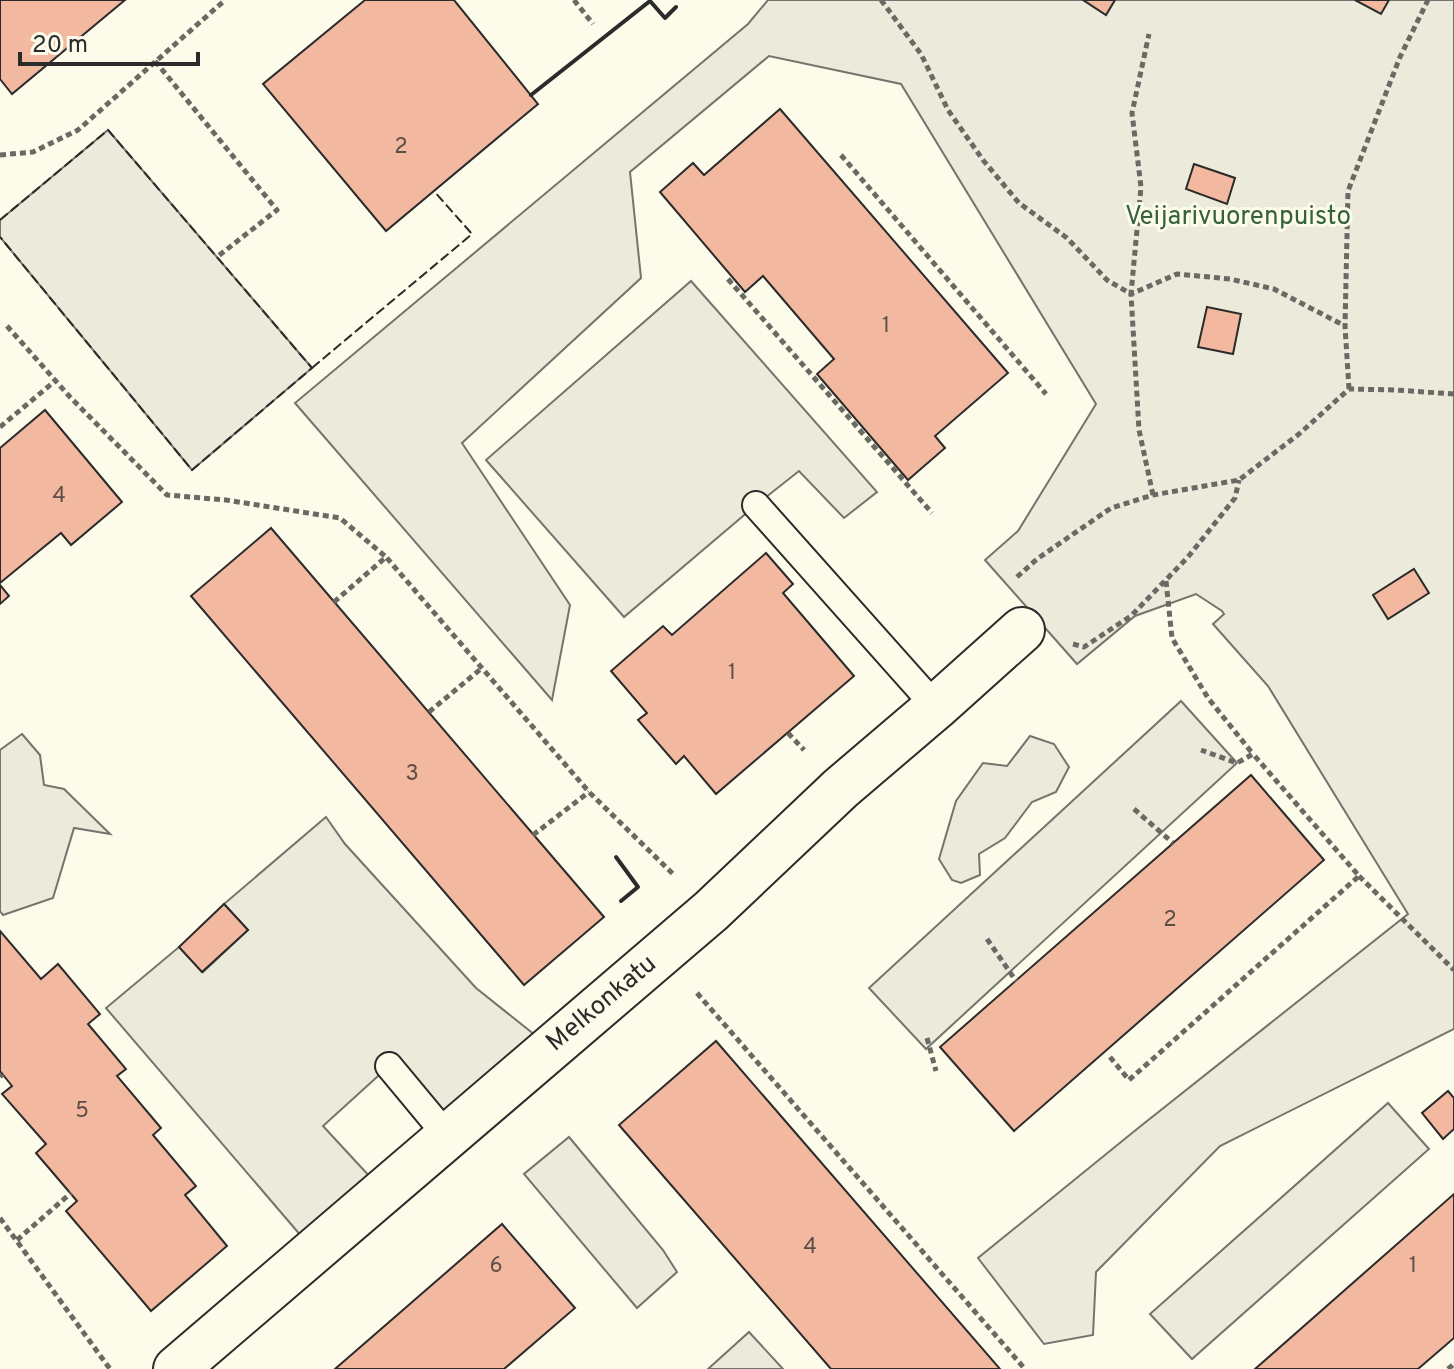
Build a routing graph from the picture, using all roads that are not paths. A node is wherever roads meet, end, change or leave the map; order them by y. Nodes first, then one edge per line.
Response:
1 (756, 505) dead end
2 (1022, 630) road end
3 (936, 707) junction
4 (389, 1066) dead end
5 (448, 1137) junction
6 (176, 1369) edge

1 - 3 lane
2 - 3 street, Melkonkatu
3 - 5 street, Melkonkatu
4 - 5 lane
5 - 6 street, Melkonkatu

